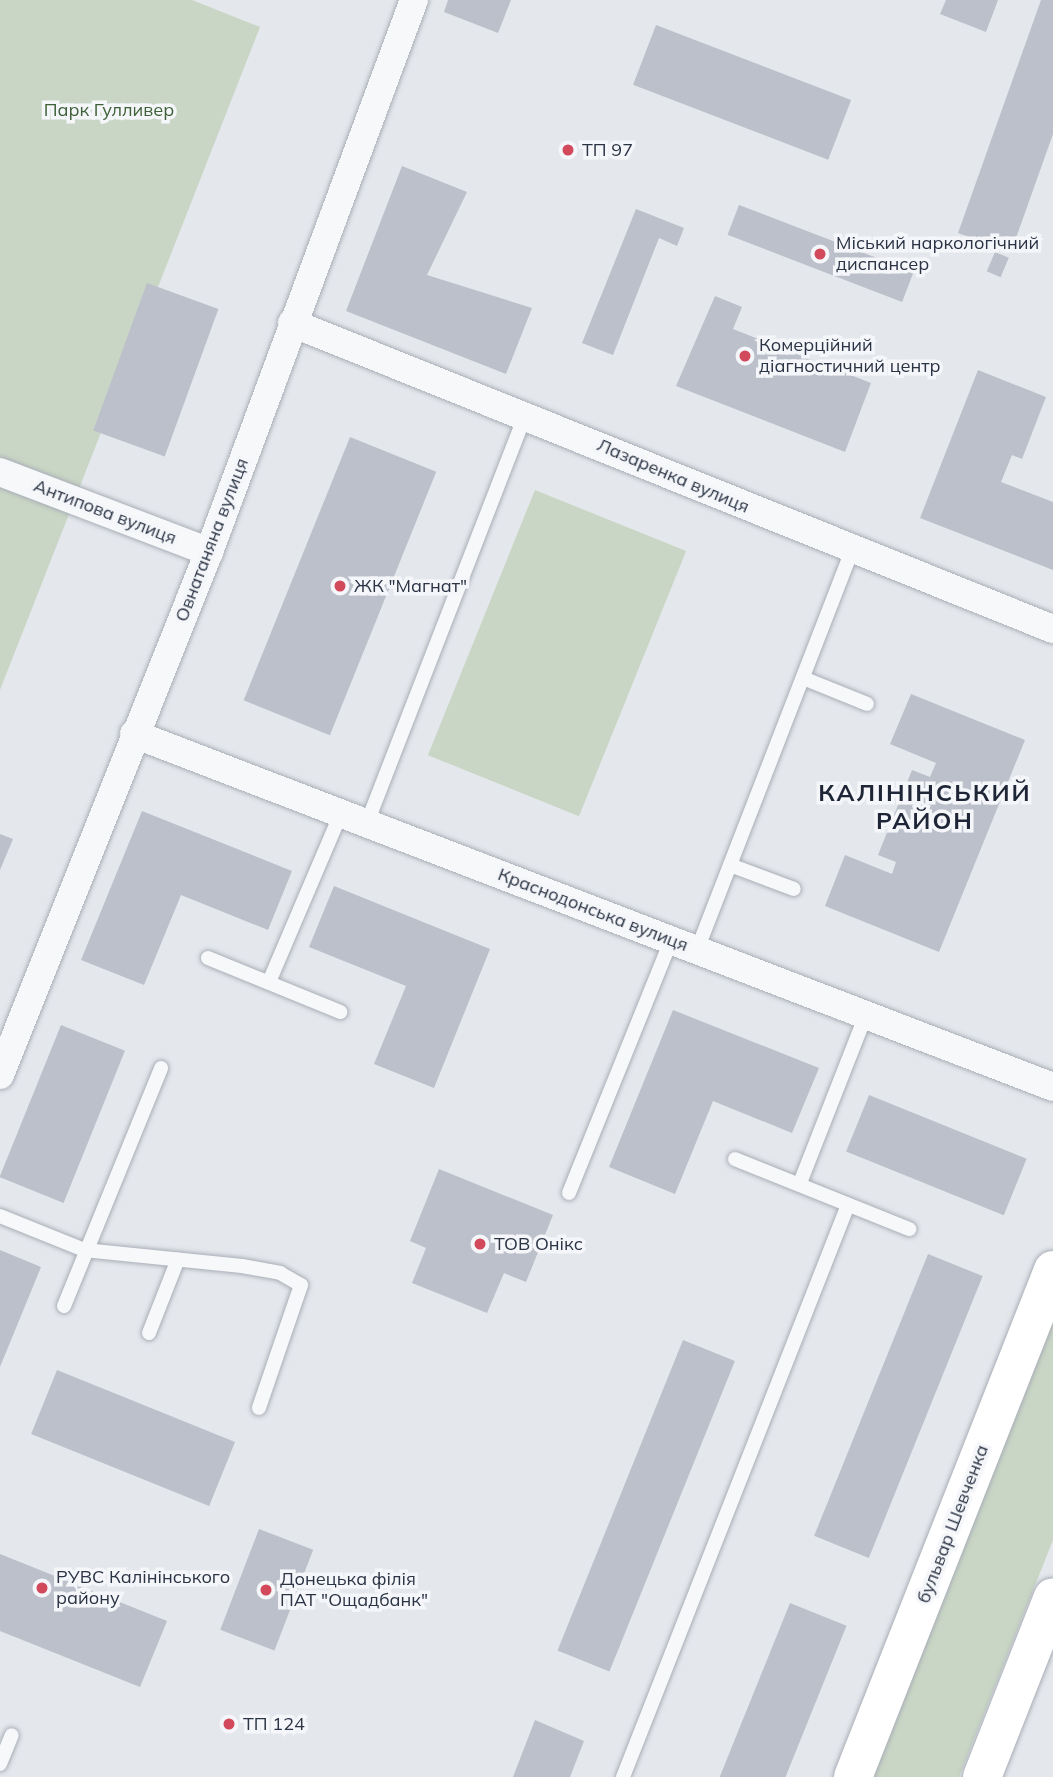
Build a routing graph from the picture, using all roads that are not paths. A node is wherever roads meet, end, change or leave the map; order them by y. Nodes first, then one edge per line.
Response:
1 (414, 0) edge
2 (292, 323) junction
3 (526, 414) junction
4 (0, 472) edge
5 (852, 550) junction
6 (209, 552) junction
7 (1053, 629) edge
8 (803, 678) junction
9 (867, 704) dead end
10 (134, 734) junction
11 (354, 818) junction
12 (730, 864) junction
13 (794, 889) dead end
14 (684, 945) junction
15 (208, 958) dead end
16 (270, 982) junction
17 (340, 1012) dead end
18 (866, 1015) junction
19 (161, 1069) dead end
20 (0, 1075) edge
21 (1053, 1087) edge
22 (735, 1159) dead end
23 (800, 1183) junction
24 (569, 1193) dead end
25 (848, 1205) junction
26 (0, 1216) edge
27 (909, 1229) dead end
28 (84, 1250) junction
29 (178, 1259) junction
30 (1053, 1270) edge
31 (64, 1306) dead end
32 (149, 1333) dead end
33 (259, 1408) dead end
34 (1053, 1597) edge
35 (12, 1735) dead end
36 (0, 1764) edge
37 (623, 1777) edge
38 (853, 1777) edge
39 (982, 1777) edge

1 - 2 street, Овнатаняна вулиця
2 - 3 street, Лазаренка вулиця
2 - 6 street, Овнатаняна вулиця
3 - 5 street, Лазаренка вулиця
3 - 11 lane
4 - 6 street, Антипова вулиця
5 - 7 street, Лазаренка вулиця
5 - 8 lane
6 - 10 street, Овнатаняна вулиця
8 - 9 lane
8 - 12 lane
10 - 11 street, Краснодонська вулиця
10 - 20 street, Овнатаняна вулиця
11 - 14 street, Краснодонська вулиця
11 - 16 lane
12 - 13 lane
12 - 14 lane
14 - 18 street, Краснодонська вулиця
14 - 24 lane
15 - 16 lane
16 - 17 lane
18 - 21 street, Краснодонська вулиця
18 - 23 lane
19 - 28 lane
22 - 23 lane
23 - 25 lane
25 - 27 lane
25 - 37 lane
26 - 28 lane
28 - 29 lane
28 - 31 lane
29 - 32 lane
29 - 33 lane
30 - 38 main road, бульвар Шевченка
34 - 39 main road
35 - 36 lane

